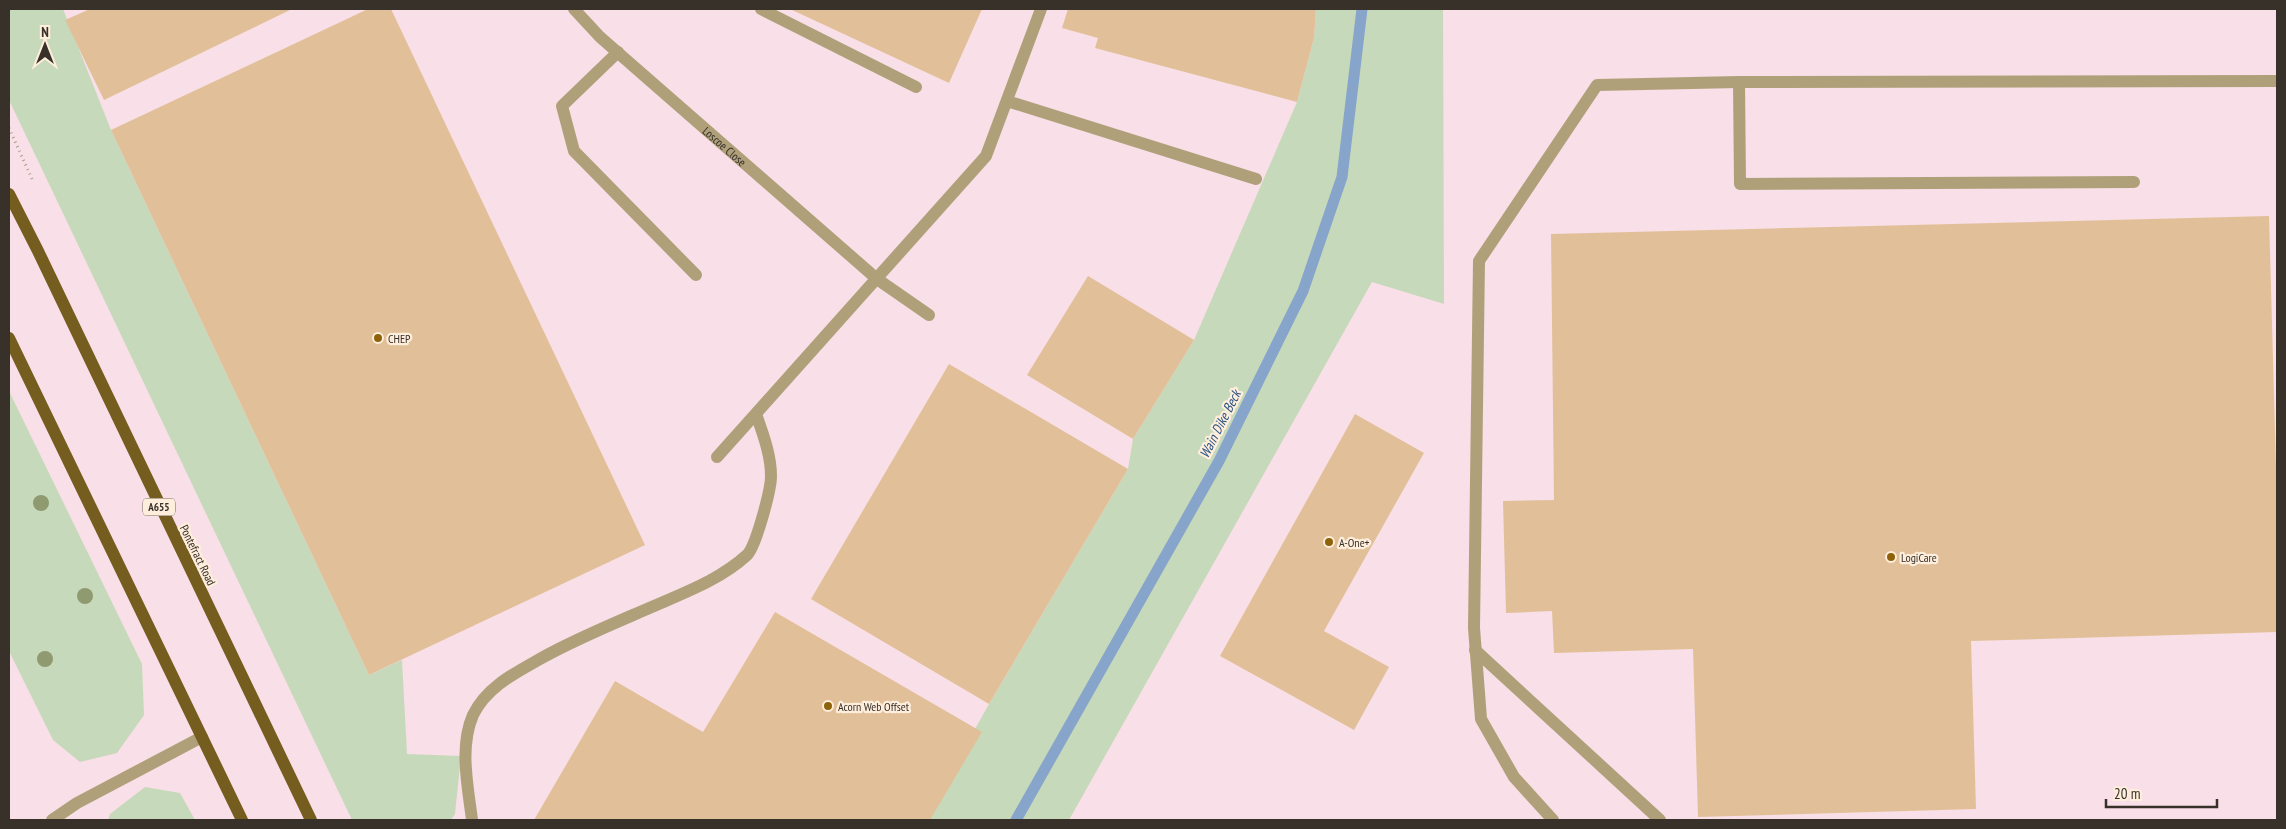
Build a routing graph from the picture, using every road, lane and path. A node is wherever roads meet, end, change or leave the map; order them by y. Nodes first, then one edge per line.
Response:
1 (574, 9) edge
2 (761, 9) edge
3 (1041, 9) edge
4 (618, 52) junction
5 (2277, 81) edge
6 (1739, 82) junction
7 (916, 87) dead end
8 (1006, 101) junction
9 (1256, 179) dead end
10 (2134, 182) dead end
11 (9, 194) edge
12 (696, 275) dead end
13 (877, 280) junction
14 (929, 315) dead end
15 (9, 338) edge
16 (756, 414) junction
17 (717, 457) dead end
18 (1475, 650) junction
19 (202, 737) junction
20 (52, 820) edge
21 (242, 820) edge
22 (311, 820) edge
23 (472, 820) edge
24 (1553, 820) edge
25 (1660, 820) edge

1 - 4 street, Loscoe Close
2 - 7 street
3 - 8 street
4 - 12 street
4 - 13 street, Loscoe Close
5 - 6 street
6 - 10 street
6 - 18 street
8 - 9 street
8 - 13 street
11 - 22 main road, Pontefract Road / A655
13 - 14 street, Loscoe Close
13 - 16 street
15 - 19 main road
16 - 17 street
16 - 23 street
18 - 24 street
18 - 25 street
19 - 20 street
19 - 21 main road

